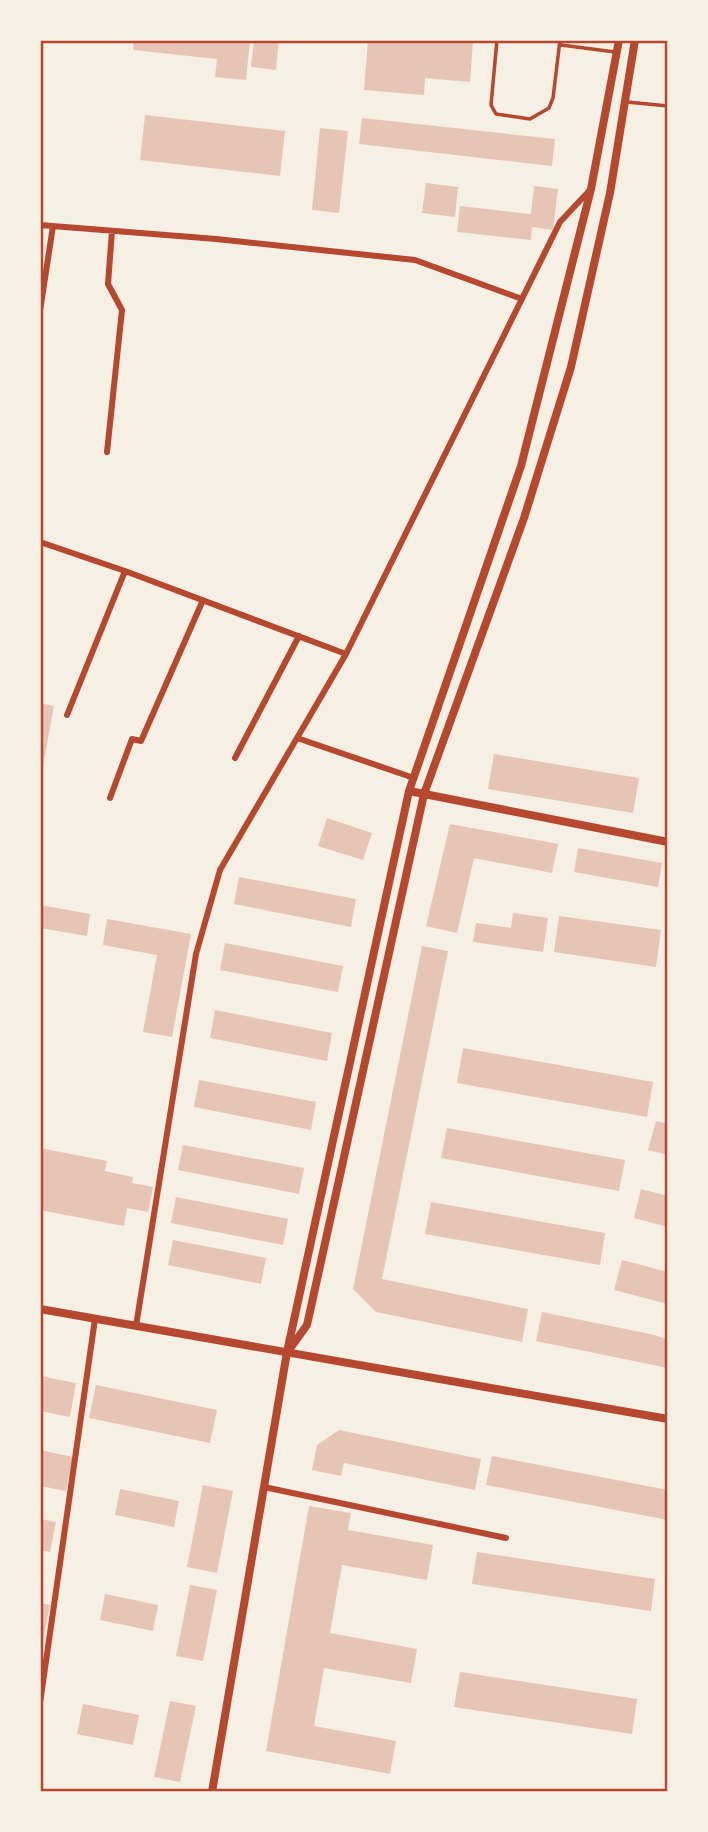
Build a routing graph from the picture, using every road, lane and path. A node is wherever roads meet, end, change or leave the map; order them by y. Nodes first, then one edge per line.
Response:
1 (497, 40) edge
2 (619, 40) edge
3 (635, 40) edge
4 (560, 42) edge
5 (617, 52) junction
6 (625, 102) junction
7 (668, 106) edge
8 (591, 189) junction
9 (40, 225) edge
10 (53, 226) junction
11 (112, 231) junction
12 (522, 299) junction
13 (40, 311) edge
14 (107, 452) dead end
15 (40, 542) edge
16 (125, 570) junction
17 (203, 600) junction
18 (299, 636) junction
19 (346, 654) junction
20 (67, 715) dead end
21 (298, 738) junction
22 (235, 758) dead end
23 (414, 778) junction
24 (409, 791) junction
25 (424, 794) junction
26 (110, 798) dead end
27 (668, 842) edge
28 (40, 1309) edge
29 (95, 1319) junction
30 (136, 1326) junction
31 (287, 1352) junction
32 (668, 1419) edge
33 (264, 1487) junction
34 (506, 1538) dead end
35 (40, 1703) edge
36 (212, 1792) edge

1 - 4 lane
2 - 5 street
3 - 6 street
4 - 5 lane
5 - 8 street
6 - 7 lane
6 - 25 street
8 - 12 street
8 - 23 street
9 - 10 street
10 - 11 street
10 - 13 street
11 - 12 street
11 - 14 street
12 - 19 street
15 - 16 street
16 - 17 street
16 - 20 street
17 - 18 street
17 - 26 street
18 - 19 street
18 - 22 street
19 - 21 street
21 - 23 street
21 - 30 street
23 - 24 street
24 - 25 street
24 - 31 street
25 - 27 street
25 - 31 street
28 - 29 street
29 - 30 street
29 - 35 street
30 - 31 street
31 - 32 street
31 - 33 street
33 - 34 street
33 - 36 street

